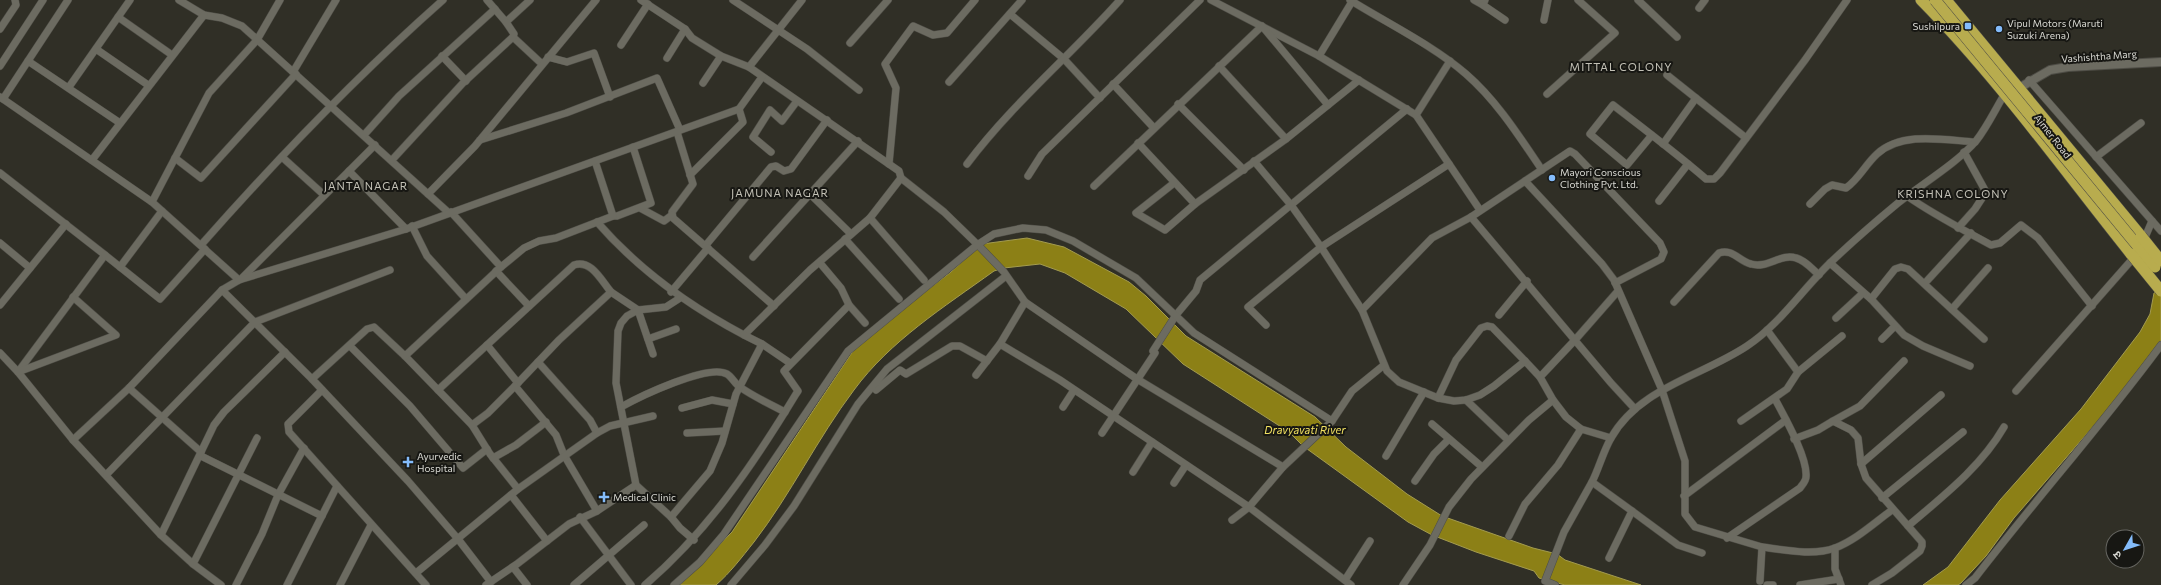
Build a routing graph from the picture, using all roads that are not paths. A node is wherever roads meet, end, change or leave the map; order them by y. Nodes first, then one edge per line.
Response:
1 (15, 0) edge
2 (43, 0) edge
3 (68, 0) edge
4 (130, 0) edge
5 (179, 0) edge
6 (280, 0) edge
7 (443, 0) edge
8 (487, 0) edge
9 (530, 0) edge
10 (596, 0) edge
11 (641, 0) edge
12 (733, 0) edge
13 (802, 0) edge
14 (888, 0) edge
15 (974, 0) edge
16 (1022, 0) edge
17 (1120, 0) edge
18 (1200, 0) edge
19 (1211, 0) edge
20 (1352, 0) edge
21 (1474, 0) edge
22 (1548, 0) edge
23 (1578, 0) edge
24 (1638, 0) edge
25 (1705, 0) edge
26 (1847, 0) edge
27 (1921, 0) edge
28 (1935, 0) edge
29 (1946, 0) edge
30 (335, 1) edge
31 (1484, 3) edge
32 (648, 4) junction
33 (1699, 8) dead end
34 (495, 9) junction
35 (1010, 14) junction
36 (204, 15) junction
37 (118, 17) junction
38 (1505, 20) dead end
39 (1544, 20) dead end
40 (506, 22) junction
41 (1262, 26) junction
42 (0, 29) edge
43 (684, 30) junction
44 (778, 30) junction
45 (513, 37) junction
46 (1676, 37) dead end
47 (257, 40) junction
48 (850, 43) dead end
49 (621, 45) dead end
50 (96, 49) junction
51 (172, 55) junction
52 (442, 56) junction
53 (721, 56) junction
54 (1319, 56) junction
55 (548, 57) junction
56 (667, 58) dead end
57 (1064, 59) junction
58 (28, 61) junction
59 (1450, 61) junction
60 (2161, 62) edge
61 (542, 64) junction
62 (0, 66) edge
63 (1219, 66) junction
64 (749, 67) junction
65 (295, 73) junction
66 (1667, 75) dead end
67 (762, 77) junction
68 (1359, 80) junction
69 (2029, 80) junction
70 (466, 81) junction
71 (949, 82) dead end
72 (703, 83) dead end
73 (1113, 84) junction
74 (148, 85) junction
75 (69, 87) junction
76 (2019, 88) junction
77 (859, 90) dead end
78 (1547, 94) dead end
79 (2004, 94) junction
80 (610, 97) junction
81 (2, 98) edge
82 (1100, 98) junction
83 (1696, 98) junction
84 (798, 100) junction
85 (1178, 104) junction
86 (1328, 105) junction
87 (332, 106) junction
88 (739, 109) junction
89 (1407, 109) junction
90 (1416, 115) junction
91 (826, 120) junction
92 (120, 123) junction
93 (2141, 123) dead end
94 (1154, 128) junction
95 (678, 131) junction
96 (364, 135) junction
97 (1652, 135) junction
98 (1746, 138) junction
99 (1286, 139) junction
100 (479, 141) junction
101 (858, 142) junction
102 (1975, 142) junction
103 (1138, 143) junction
104 (1663, 144) junction
105 (375, 145) junction
106 (633, 147) junction
107 (771, 152) dead end
108 (1964, 152) junction
109 (282, 157) junction
110 (2096, 157) junction
111 (174, 158) junction
112 (92, 160) junction
113 (392, 160) junction
114 (595, 161) junction
115 (1254, 161) junction
116 (889, 164) junction
117 (967, 164) dead end
118 (1449, 164) junction
119 (1688, 164) junction
120 (1244, 170) junction
121 (1542, 170) junction
122 (349, 171) junction
123 (0, 173) edge
124 (690, 175) junction
125 (1028, 176) dead end
126 (901, 178) junction
127 (1524, 181) junction
128 (1174, 183) junction
129 (1094, 186) dead end
130 (428, 194) junction
131 (810, 194) junction
132 (324, 195) junction
133 (1907, 196) junction
134 (1658, 201) dead end
135 (152, 202) junction
136 (1195, 204) junction
137 (1810, 204) dead end
138 (1291, 205) junction
139 (640, 208) junction
140 (1480, 210) junction
141 (162, 211) junction
142 (450, 213) junction
143 (672, 215) junction
144 (613, 216) junction
145 (1471, 217) junction
146 (870, 218) junction
147 (2152, 221) junction
148 (596, 222) junction
149 (66, 224) junction
150 (409, 227) junction
151 (1958, 228) junction
152 (2161, 231) edge
153 (1971, 233) junction
154 (848, 237) junction
155 (0, 243) edge
156 (707, 246) junction
157 (978, 246) junction
158 (203, 247) junction
159 (1321, 247) junction
160 (105, 254) junction
161 (753, 257) dead end
162 (2161, 261) edge
163 (820, 263) junction
164 (1830, 263) junction
165 (120, 267) junction
166 (30, 268) junction
167 (1988, 268) dead end
168 (499, 269) junction
169 (390, 270) dead end
170 (1005, 274) junction
171 (2161, 274) edge
172 (1819, 275) junction
173 (239, 280) junction
174 (924, 280) dead end
175 (1527, 281) junction
176 (1615, 283) junction
177 (1925, 283) junction
178 (222, 290) junction
179 (1618, 290) junction
180 (611, 292) junction
181 (671, 292) junction
182 (2161, 292) edge
183 (1863, 293) junction
184 (73, 297) junction
185 (680, 298) junction
186 (466, 299) junction
187 (899, 299) dead end
188 (1871, 299) junction
189 (1025, 302) junction
190 (1674, 302) dead end
191 (0, 305) edge
192 (849, 305) junction
193 (529, 306) junction
194 (774, 306) junction
195 (2092, 306) junction
196 (1952, 309) junction
197 (638, 310) junction
198 (1362, 310) junction
199 (1176, 315) junction
200 (1499, 315) dead end
201 (1836, 318) dead end
202 (256, 322) junction
203 (865, 324) dead end
204 (1266, 324) dead end
205 (1895, 326) junction
206 (676, 329) dead end
207 (1767, 330) junction
208 (744, 336) junction
209 (1842, 336) dead end
210 (648, 339) junction
211 (1882, 339) dead end
212 (1984, 339) dead end
213 (1576, 340) junction
214 (762, 344) junction
215 (1000, 344) junction
216 (487, 345) junction
217 (2161, 345) edge
218 (350, 346) junction
219 (285, 352) junction
220 (0, 353) edge
221 (653, 354) dead end
222 (405, 356) junction
223 (1525, 360) junction
224 (987, 361) junction
225 (1904, 361) dead end
226 (538, 362) junction
227 (790, 363) junction
228 (1384, 365) junction
229 (1970, 366) dead end
230 (18, 372) junction
231 (1798, 372) junction
232 (976, 375) dead end
233 (1540, 377) junction
234 (312, 379) junction
235 (1137, 379) junction
236 (516, 384) junction
237 (739, 387) junction
238 (128, 388) junction
239 (322, 390) junction
240 (438, 390) junction
241 (876, 390) dead end
242 (1074, 390) junction
243 (1662, 390) junction
244 (2016, 391) dead end
245 (1424, 392) junction
246 (1941, 395) dead end
247 (1438, 398) junction
248 (1775, 399) junction
249 (1466, 400) junction
250 (1553, 400) junction
251 (733, 404) junction
252 (621, 407) junction
253 (1063, 407) dead end
254 (682, 408) dead end
255 (1635, 408) junction
256 (785, 412) junction
257 (653, 416) dead end
258 (1113, 416) junction
259 (162, 419) junction
260 (1332, 420) junction
261 (1786, 420) junction
262 (1741, 421) dead end
263 (1833, 421) junction
264 (546, 422) junction
265 (624, 423) junction
266 (1432, 424) dead end
267 (472, 425) junction
268 (2004, 427) dead end
269 (1581, 429) junction
270 (725, 431) junction
271 (1963, 432) dead end
272 (597, 433) junction
273 (687, 433) dead end
274 (1102, 433) dead end
275 (257, 438) dead end
276 (1611, 438) junction
277 (1794, 439) junction
278 (73, 440) junction
279 (1448, 440) junction
280 (1508, 440) junction
281 (1152, 442) junction
282 (304, 448) junction
283 (487, 449) junction
284 (201, 454) junction
285 (564, 456) junction
286 (1386, 456) dead end
287 (494, 458) junction
288 (1862, 464) junction
289 (1186, 465) junction
290 (1283, 467) junction
291 (1482, 467) junction
292 (1133, 472) dead end
293 (107, 474) junction
294 (239, 474) junction
295 (1415, 481) dead end
296 (1592, 482) junction
297 (1174, 483) dead end
298 (636, 485) junction
299 (337, 486) junction
300 (518, 489) junction
301 (278, 495) junction
302 (511, 495) junction
303 (1684, 496) junction
304 (1882, 498) junction
305 (1249, 507) junction
306 (597, 510) junction
307 (1892, 510) junction
308 (1632, 511) junction
309 (322, 516) junction
310 (671, 517) junction
311 (580, 518) junction
312 (1232, 520) dead end
313 (371, 525) junction
314 (644, 525) dead end
315 (1908, 526) junction
316 (161, 535) junction
317 (1509, 536) dead end
318 (1728, 538) junction
319 (458, 539) junction
320 (694, 540) junction
321 (547, 541) junction
322 (1370, 541) dead end
323 (1762, 547) junction
324 (1835, 548) junction
325 (1702, 553) dead end
326 (609, 556) junction
327 (1609, 558) dead end
328 (193, 564) junction
329 (513, 567) junction
330 (416, 573) junction
331 (1345, 580) junction
332 (1760, 581) dead end
333 (1840, 582) edge
334 (288, 583) edge
335 (488, 583) edge
336 (221, 585) edge
337 (236, 585) edge
338 (297, 585) edge
339 (340, 585) edge
340 (426, 585) edge
341 (527, 585) edge
342 (575, 585) edge
343 (630, 585) edge
344 (645, 585) edge
345 (674, 585) edge
346 (731, 585) edge
347 (1351, 585) edge
348 (1403, 585) edge
349 (1555, 585) edge
350 (1768, 585) edge
351 (1773, 585) edge
352 (1800, 585) edge
353 (1872, 585) edge
354 (1966, 585) edge

1 - 42 street
2 - 62 street
3 - 58 street
4 - 37 street
5 - 36 street
6 - 47 street
7 - 87 street
8 - 34 street
9 - 40 street
10 - 55 street
11 - 32 street
12 - 44 street
13 - 44 street
14 - 48 street
15 - 116 street
16 - 35 street
17 - 57 street
18 - 73 street
19 - 41 street
20 - 54 street
20 - 59 street
21 - 31 street
22 - 39 street
23 - 78 street
24 - 46 street
25 - 33 street
26 - 98 street
27 - 79 highway, Ajmer Road
28 - 171 highway, bridge
29 - 76 highway, Ajmer Road
30 - 65 street
31 - 38 street
32 - 43 street
32 - 49 street
34 - 40 street
34 - 52 street
35 - 57 street
35 - 71 street
36 - 47 street
36 - 51 street
37 - 50 street
37 - 51 street
40 - 45 street
41 - 54 street
41 - 63 street
41 - 86 street
43 - 53 street
43 - 56 street
44 - 64 street
44 - 77 street
45 - 61 street
45 - 70 street
47 - 65 street
47 - 111 street
50 - 74 street
50 - 75 street
51 - 74 street
52 - 70 street
52 - 96 street
53 - 64 street
53 - 72 street
54 - 68 street
55 - 61 street
55 - 80 street
57 - 82 street
57 - 117 street
58 - 75 street
58 - 81 street
59 - 90 street
59 - 121 street
60 - 69 street, Vashishtha Marg
61 - 100 street
63 - 85 street
63 - 99 street
64 - 67 street
65 - 87 street
65 - 111 street
66 - 83 street
67 - 84 street
67 - 88 street
68 - 86 street
68 - 89 street
69 - 76 street, Vashishtha Marg
69 - 110 street
70 - 113 street
73 - 82 street
73 - 94 street
74 - 92 street
75 - 92 street
76 - 162 highway, Ajmer Road, bridge
79 - 102 street
79 - 182 highway, Ajmer Road, bridge
80 - 95 street
80 - 100 street
81 - 112 street
82 - 125 street
83 - 98 street
83 - 104 street
84 - 91 street
84 - 107 street
85 - 94 street
85 - 120 street
86 - 99 street
87 - 96 street
87 - 109 street
88 - 95 street
88 - 124 street
89 - 90 street
89 - 138 street
90 - 118 street
91 - 101 street
91 - 156 street
92 - 112 street
93 - 110 street
94 - 103 street
95 - 106 street
95 - 124 street
96 - 105 street
97 - 97 street
97 - 104 street
98 - 119 street
99 - 115 street
100 - 130 street
101 - 116 street
101 - 131 street
102 - 108 street
102 - 137 street
103 - 128 street
103 - 129 street
104 - 119 street
105 - 113 street
105 - 122 street
106 - 114 street
106 - 139 street
108 - 133 street
108 - 151 street
109 - 132 street
109 - 158 street
110 - 147 street
111 - 135 street
112 - 135 street
113 - 130 street
114 - 142 street
114 - 144 street
115 - 120 street
115 - 138 street
116 - 126 street
118 - 140 street
118 - 159 street
119 - 134 street
120 - 136 street
121 - 127 street
121 - 176 street
122 - 132 street
122 - 150 street
123 - 149 street
124 - 143 street
126 - 146 street
126 - 157 street
127 - 140 street
127 - 176 street
128 - 136 street
128 - 136 street
130 - 142 street
131 - 154 street
131 - 161 street
132 - 173 street
133 - 151 street
133 - 164 street
135 - 141 street
138 - 159 street
138 - 199 street
139 - 143 street
139 - 144 street
140 - 145 street
141 - 158 street
141 - 165 street
142 - 150 street
142 - 168 street
143 - 156 street
144 - 148 street
145 - 175 street
145 - 198 street
146 - 154 street
146 - 174 street
147 - 152 street
147 - 195 street
148 - 168 street
148 - 181 street
149 - 160 street
149 - 166 street
150 - 173 street
150 - 186 street
151 - 153 street
153 - 177 street
153 - 195 street
154 - 163 street
154 - 187 street
155 - 166 street
156 - 181 street
156 - 194 street
157 - 170 street
157 - 199 street
157 - 345 street
158 - 165 street
158 - 173 street
159 - 198 street
159 - 204 street
160 - 165 street
160 - 184 street
163 - 192 street
163 - 194 street
164 - 172 street
164 - 183 street
166 - 191 street
167 - 196 street
168 - 186 street
168 - 193 street
169 - 202 street
170 - 189 street
170 - 346 street
172 - 190 street
172 - 207 street
173 - 178 street
175 - 200 street
175 - 213 street
176 - 179 street
177 - 188 street
177 - 196 street
178 - 202 street
178 - 238 street
179 - 213 street
179 - 243 street
180 - 193 street
180 - 197 street
180 - 226 street
181 - 185 street
183 - 188 street
183 - 201 street
184 - 230 street
184 - 230 street
185 - 197 street
185 - 208 street
186 - 222 street
188 - 205 street
189 - 215 street
189 - 235 street
192 - 203 street
192 - 227 street
193 - 216 street
194 - 208 street
195 - 244 street
196 - 212 street
197 - 210 street
197 - 252 street
198 - 228 street
199 - 235 street
199 - 260 street
202 - 219 street
202 - 259 street
205 - 211 street
205 - 229 street
206 - 210 street
207 - 231 street
207 - 243 street
208 - 214 street
209 - 231 street
210 - 221 street
213 - 233 street
213 - 255 street
214 - 227 street
214 - 237 street
215 - 224 street
215 - 242 street
216 - 236 street
216 - 240 street
217 - 354 street
218 - 222 street
218 - 234 street
218 - 283 street
219 - 234 street
219 - 284 street
220 - 230 street
222 - 240 street
223 - 233 street
223 - 247 street
223 - 249 street
224 - 232 street
224 - 241 street
225 - 263 street
226 - 236 street
226 - 272 street
227 - 256 street
228 - 245 street
228 - 260 street
230 - 278 street
231 - 248 street
233 - 250 street
234 - 239 street
235 - 258 street
235 - 290 street
236 - 264 street
236 - 267 street
237 - 251 street
237 - 252 street
237 - 256 street
238 - 259 street
238 - 278 street
239 - 282 street
239 - 319 street
240 - 267 street
242 - 253 street
242 - 258 street
243 - 255 street
243 - 303 street
245 - 247 street
245 - 286 street
246 - 288 street
247 - 249 street
248 - 261 street
248 - 262 street
249 - 280 street
250 - 269 street
250 - 280 street
251 - 254 street
251 - 270 street
252 - 265 street
255 - 276 street
256 - 320 street
257 - 265 street
258 - 274 street
258 - 281 street
259 - 284 street
259 - 293 street
260 - 290 street
261 - 277 street
261 - 303 street
263 - 277 street
263 - 288 street
264 - 285 street
264 - 287 street
265 - 272 street
265 - 298 street
266 - 279 street
267 - 283 street
268 - 315 street
269 - 276 street
269 - 317 street
270 - 273 street
270 - 310 street
271 - 304 street
272 - 285 street
275 - 294 street
276 - 296 street
277 - 318 street
278 - 293 street
279 - 291 street
279 - 295 street
280 - 291 street
281 - 289 street
281 - 292 street
282 - 299 street
282 - 301 street
283 - 287 street
284 - 294 street
284 - 316 street
285 - 300 street
285 - 306 street
287 - 300 street
288 - 304 street
289 - 297 street
289 - 305 street
290 - 305 street
291 - 348 street
293 - 316 street
294 - 301 street
294 - 328 street
296 - 308 street
296 - 349 street
298 - 306 street
298 - 310 street
299 - 309 street
299 - 313 street
300 - 302 street
301 - 309 street
301 - 337 street
302 - 319 street
302 - 321 street
303 - 318 street
304 - 307 street
305 - 312 street
305 - 331 street
306 - 311 street
307 - 315 street
307 - 324 street
308 - 325 street
308 - 327 street
309 - 334 street
310 - 320 street
311 - 321 street
311 - 326 street
313 - 330 street
313 - 339 street
314 - 326 street
315 - 353 street
316 - 328 street
318 - 323 street
319 - 330 street
319 - 335 street
320 - 344 street
321 - 329 street
322 - 331 street
323 - 324 street
323 - 332 street
324 - 333 street
326 - 342 street
326 - 343 street
328 - 336 street
329 - 335 street
329 - 341 street
330 - 340 street
331 - 347 street
333 - 352 street
334 - 338 street
350 - 351 street

